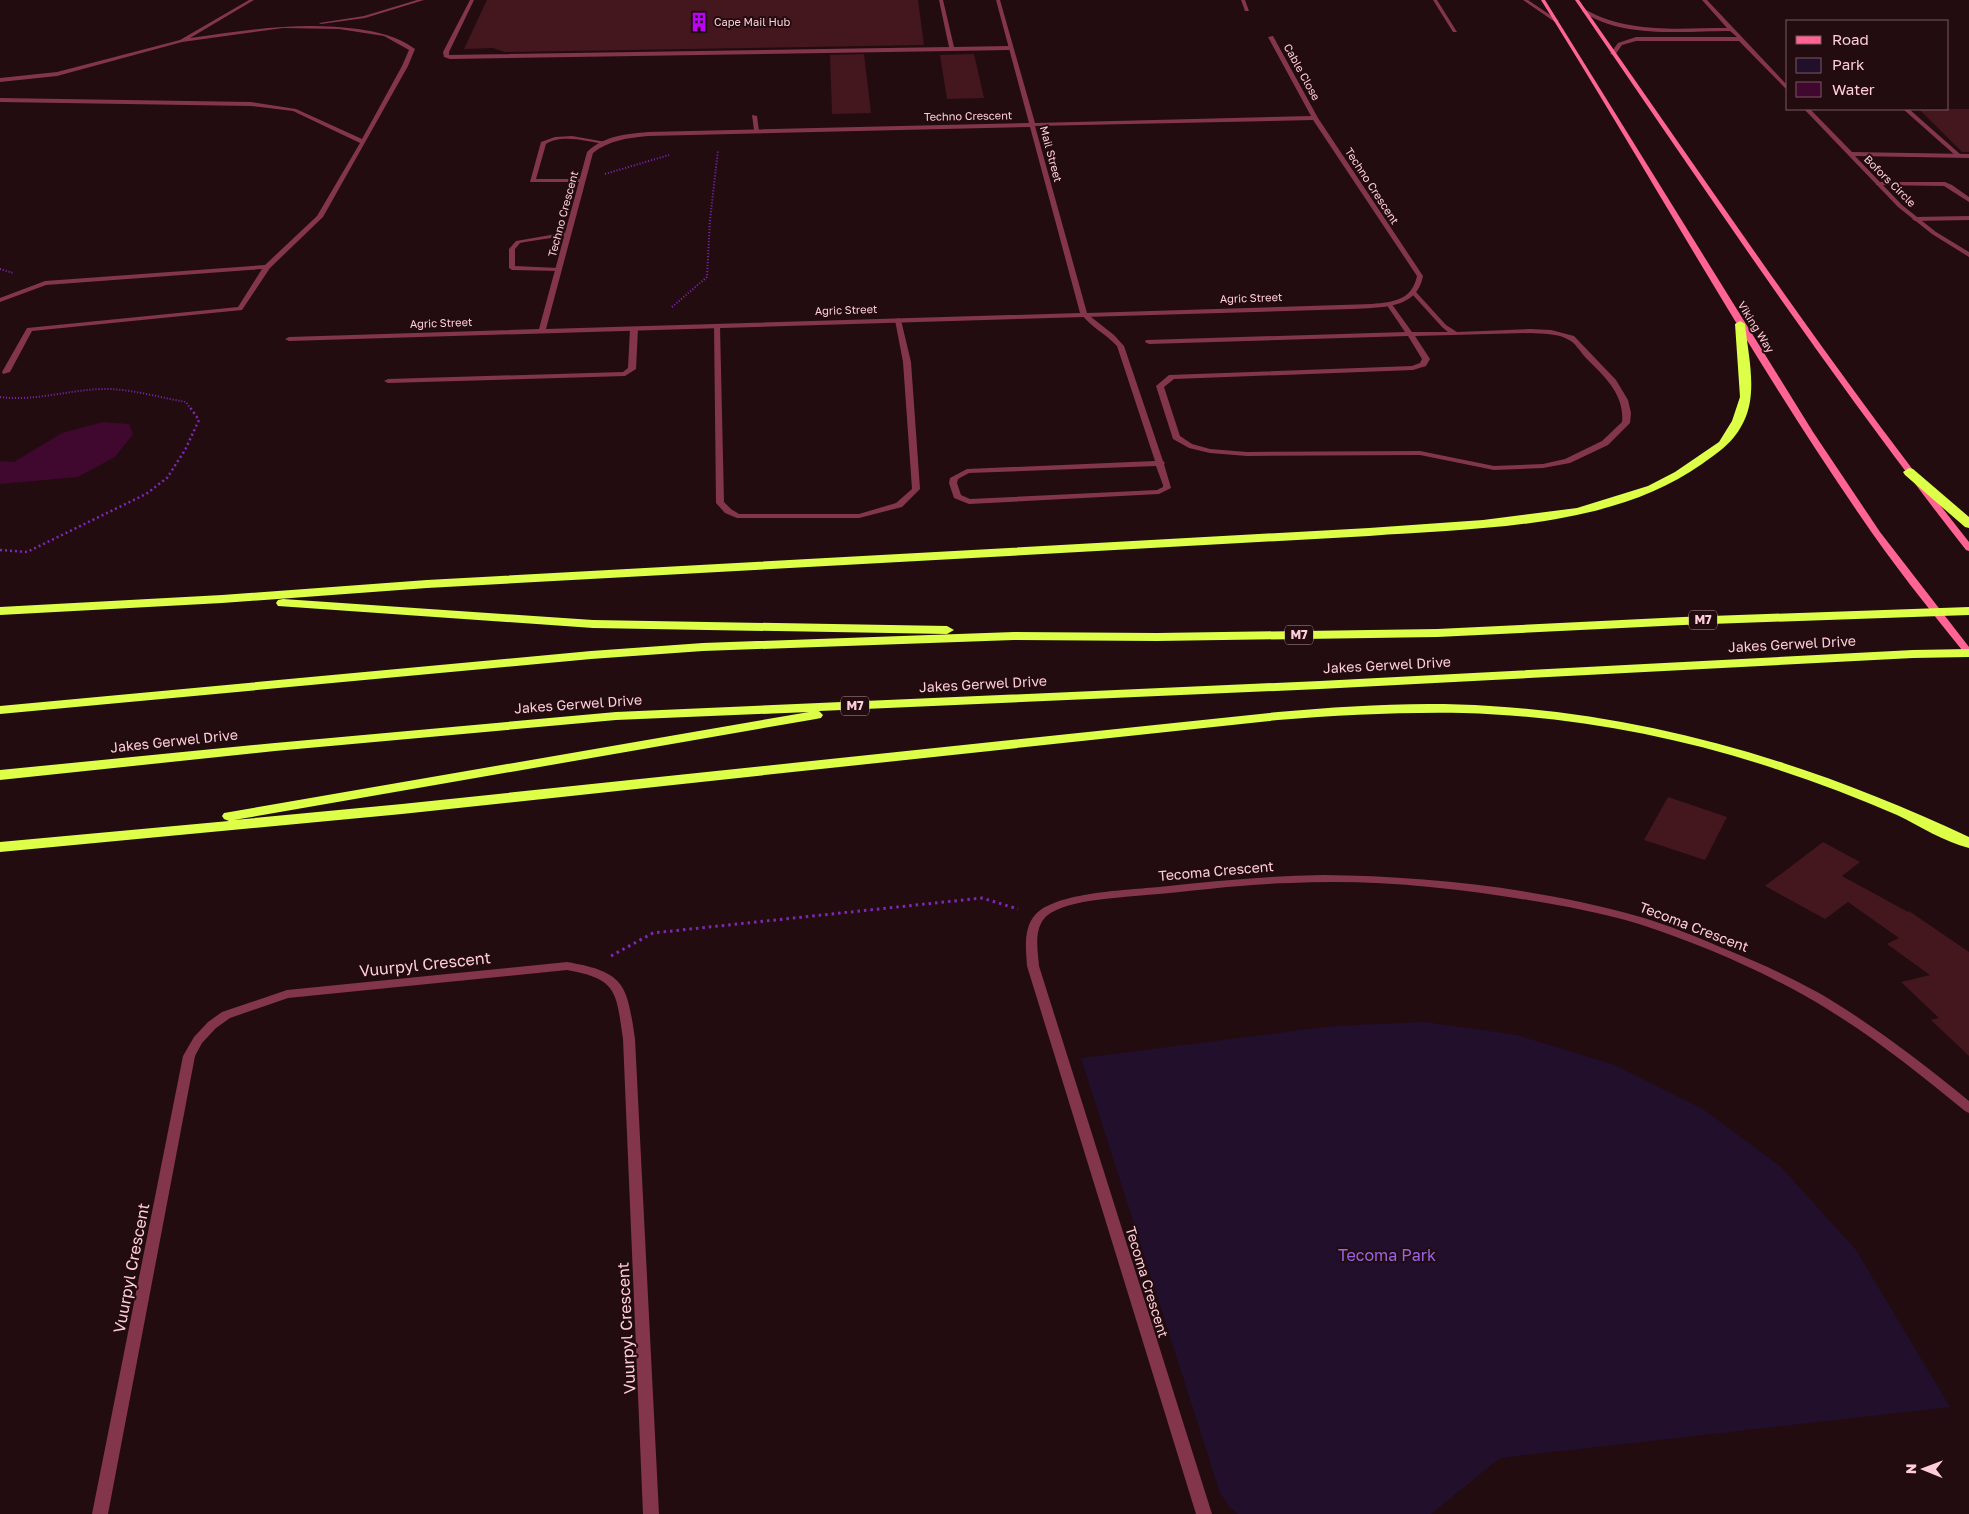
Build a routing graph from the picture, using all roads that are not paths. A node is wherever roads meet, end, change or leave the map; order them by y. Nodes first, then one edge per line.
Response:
1 (252, 0) edge
2 (422, 0) edge
3 (472, 0) edge
4 (941, 0) edge
5 (998, 0) edge
6 (1242, 0) edge
7 (1435, 0) edge
8 (1525, 0) edge
9 (1543, 0) edge
10 (1577, 0) edge
11 (1704, 0) edge
12 (1247, 10) dead end
13 (1584, 11) junction
14 (1556, 21) junction
15 (283, 27) junction
16 (1731, 29) junction
17 (1455, 31) dead end
18 (1271, 37) dead end
19 (1740, 39) junction
20 (182, 41) junction
21 (1009, 48) junction
22 (952, 49) junction
23 (1613, 54) junction
24 (0, 80) edge
25 (1786, 87) edge
26 (0, 100) edge
27 (1808, 110) edge
28 (1907, 110) edge
29 (754, 116) dead end
30 (1315, 118) junction
31 (1033, 124) junction
32 (757, 130) junction
33 (363, 142) junction
34 (603, 142) junction
35 (1848, 154) junction
36 (1958, 156) junction
37 (1969, 156) edge
38 (582, 181) junction
39 (1878, 184) junction
40 (1969, 200) edge
41 (1969, 218) edge
42 (1914, 219) junction
43 (568, 234) junction
44 (1960, 250) junction
45 (1969, 250) edge
46 (1969, 255) edge
47 (267, 266) junction
48 (558, 270) junction
49 (1414, 293) junction
50 (0, 300) edge
51 (1389, 304) junction
52 (1084, 314) junction
53 (898, 320) junction
54 (1740, 324) junction
55 (716, 326) junction
56 (634, 329) junction
57 (542, 332) junction
58 (1408, 334) junction
59 (1456, 334) junction
60 (289, 340) dead end
61 (1150, 342) dead end
62 (6, 372) dead end
63 (388, 381) dead end
64 (1161, 463) junction
65 (1909, 472) junction
66 (1969, 524) edge
67 (1969, 548) edge
68 (222, 599) junction
69 (0, 611) edge
70 (1969, 611) edge
71 (1936, 612) junction
72 (1014, 636) junction
73 (1969, 653) edge
74 (878, 705) junction
75 (0, 710) edge
76 (0, 776) edge
77 (102, 837) junction
78 (1969, 842) edge
79 (0, 847) edge
80 (1969, 1108) edge
81 (100, 1514) edge
82 (651, 1514) edge
83 (1204, 1514) edge

1 - 20 street
2 - 15 street
3 - 22 street
4 - 22 street
5 - 21 street, Mail Street
6 - 12 street
7 - 17 street
8 - 14 street
9 - 14 main road, Viking Way
10 - 13 main road
11 - 16 street
13 - 16 street
13 - 23 main road
14 - 54 main road, Viking Way
15 - 20 street
15 - 33 street
16 - 19 street
18 - 30 street, Cable Close
19 - 23 street
19 - 25 street
20 - 24 street
21 - 22 street
21 - 31 street, Mail Street
23 - 65 main road
26 - 33 street
27 - 35 street, Bofors Circle
28 - 36 street
29 - 32 street
30 - 31 street, Techno Crescent
30 - 49 street, Techno Crescent
31 - 32 street, Techno Crescent
31 - 52 street, Mail Street
32 - 34 street, Techno Crescent
33 - 47 street
34 - 38 street, Techno Crescent
34 - 38 street
35 - 36 street
35 - 39 street, Bofors Circle
36 - 37 street
38 - 43 street, Techno Crescent
39 - 40 street
39 - 42 street, Bofors Circle
41 - 42 street
42 - 44 street, Bofors Circle
43 - 48 street, Techno Crescent
43 - 48 street
44 - 45 street
44 - 46 street, Bofors Circle
47 - 50 street
47 - 62 street
48 - 57 street, Techno Crescent
49 - 51 street, Agric Street
49 - 59 street
51 - 52 street, Agric Street
51 - 58 street
52 - 53 street, Agric Street
52 - 64 street
53 - 55 street, Agric Street
53 - 55 street
54 - 68 highway
54 - 71 main road, Viking Way
55 - 56 street, Agric Street
56 - 57 street, Agric Street
56 - 63 street
57 - 60 street, Agric Street
58 - 59 street
58 - 59 street
58 - 61 street
64 - 64 street
65 - 66 highway
65 - 67 main road
68 - 69 highway
68 - 72 highway
70 - 71 highway, Jakes Gerwel Drive / M7
71 - 72 highway, Jakes Gerwel Drive / M7
71 - 73 main road, Viking Way
72 - 75 highway, Jakes Gerwel Drive / M7
73 - 74 highway, Jakes Gerwel Drive / M7
74 - 76 highway, Jakes Gerwel Drive / M7
74 - 77 highway
77 - 78 highway
77 - 79 highway
80 - 83 street, Tecoma Crescent
81 - 82 street, Vuurpyl Crescent

